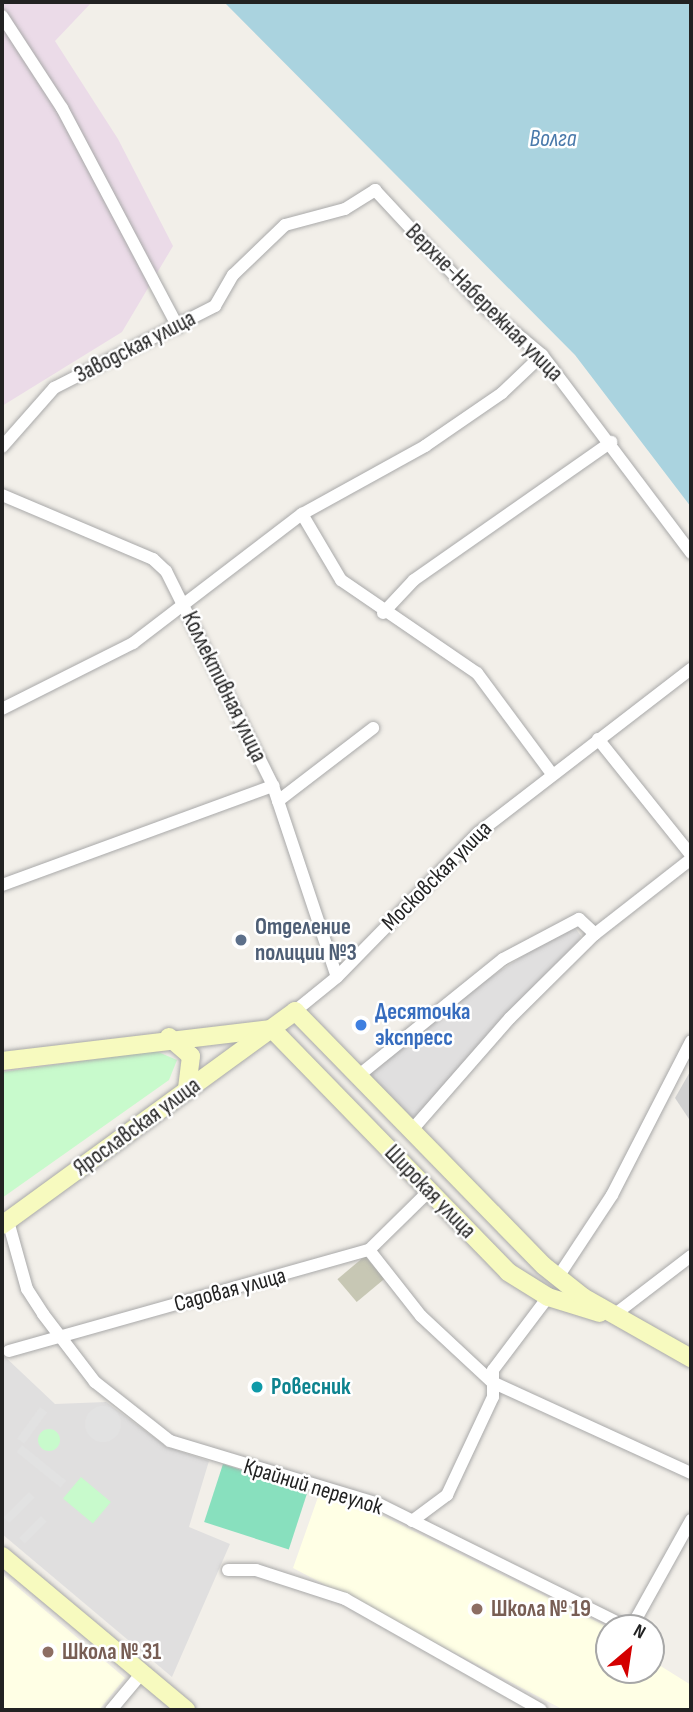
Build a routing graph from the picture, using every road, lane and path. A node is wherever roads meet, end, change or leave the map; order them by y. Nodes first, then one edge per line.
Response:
1 (2, 16) edge
2 (375, 190) joint
3 (178, 327) junction
4 (542, 355) junction
5 (611, 442) junction
6 (2, 447) edge
7 (2, 495) edge
8 (302, 514) junction
9 (691, 553) edge
10 (183, 604) junction
11 (383, 613) junction
12 (691, 669) edge
13 (2, 709) edge
14 (373, 728) dead end
15 (598, 739) junction
16 (552, 774) junction
17 (273, 786) junction
18 (278, 801) junction
19 (691, 857) edge
20 (2, 885) edge
21 (595, 934) junction
22 (337, 977) junction
23 (295, 1011) junction
24 (272, 1029) junction
25 (169, 1037) junction
26 (691, 1041) edge
27 (2, 1061) edge
28 (358, 1076) junction
29 (187, 1090) junction
30 (411, 1131) junction
31 (429, 1191) junction
32 (5, 1223) edge
33 (369, 1250) junction
34 (691, 1256) edge
35 (558, 1277) junction
36 (548, 1297) junction
37 (614, 1315) junction
38 (59, 1336) junction
39 (9, 1351) dead end
40 (691, 1358) edge
41 (492, 1382) junction
42 (691, 1473) edge
43 (691, 1520) edge
44 (412, 1521) junction
45 (2, 1556) edge
46 (228, 1570) dead end
47 (601, 1614) edge
48 (638, 1614) edge
49 (142, 1673) junction
50 (111, 1710) edge
51 (186, 1710) edge
52 (541, 1710) edge

1 - 3 street
2 - 3 street, Заводская улица
2 - 4 street, Верхне-Набережная улица
3 - 6 street, Заводская улица
4 - 5 street, Верхне-Набережная улица
4 - 8 street
5 - 9 street, Верхне-Набережная улица
5 - 11 street
7 - 10 street, Коллективная улица
8 - 10 street
8 - 11 street
10 - 13 street
10 - 17 street, Коллективная улица
11 - 16 street
12 - 15 street, Московская улица
14 - 18 street
15 - 16 street, Московская улица
15 - 19 street
16 - 22 street, Московская улица
17 - 18 street, Коллективная улица
17 - 20 street
18 - 22 street, Коллективная улица
19 - 21 street
21 - 28 street
21 - 30 street
22 - 23 street, Московская улица
23 - 24 street, Московская улица
23 - 28 street, Широкая улица
24 - 25 street
24 - 29 street, Ярославская улица
24 - 31 street, Широкая улица
25 - 27 street
25 - 29 street
26 - 35 street
28 - 30 street, Широкая улица
29 - 32 street, Ярославская улица
30 - 35 street, Широкая улица
31 - 33 street, Садовая улица
31 - 36 street, Широкая улица
32 - 38 street, Крайний переулок
33 - 38 street, Садовая улица
33 - 41 street
34 - 37 street
35 - 37 street, Широкая улица
36 - 37 street, Широкая улица
36 - 41 street
37 - 40 street, Широкая улица
38 - 39 street, Садовая улица
38 - 44 street, Крайний переулок
41 - 42 street
41 - 44 street
43 - 48 street
44 - 47 street, Крайний переулок
45 - 49 street
46 - 52 street
49 - 50 street
49 - 51 street

